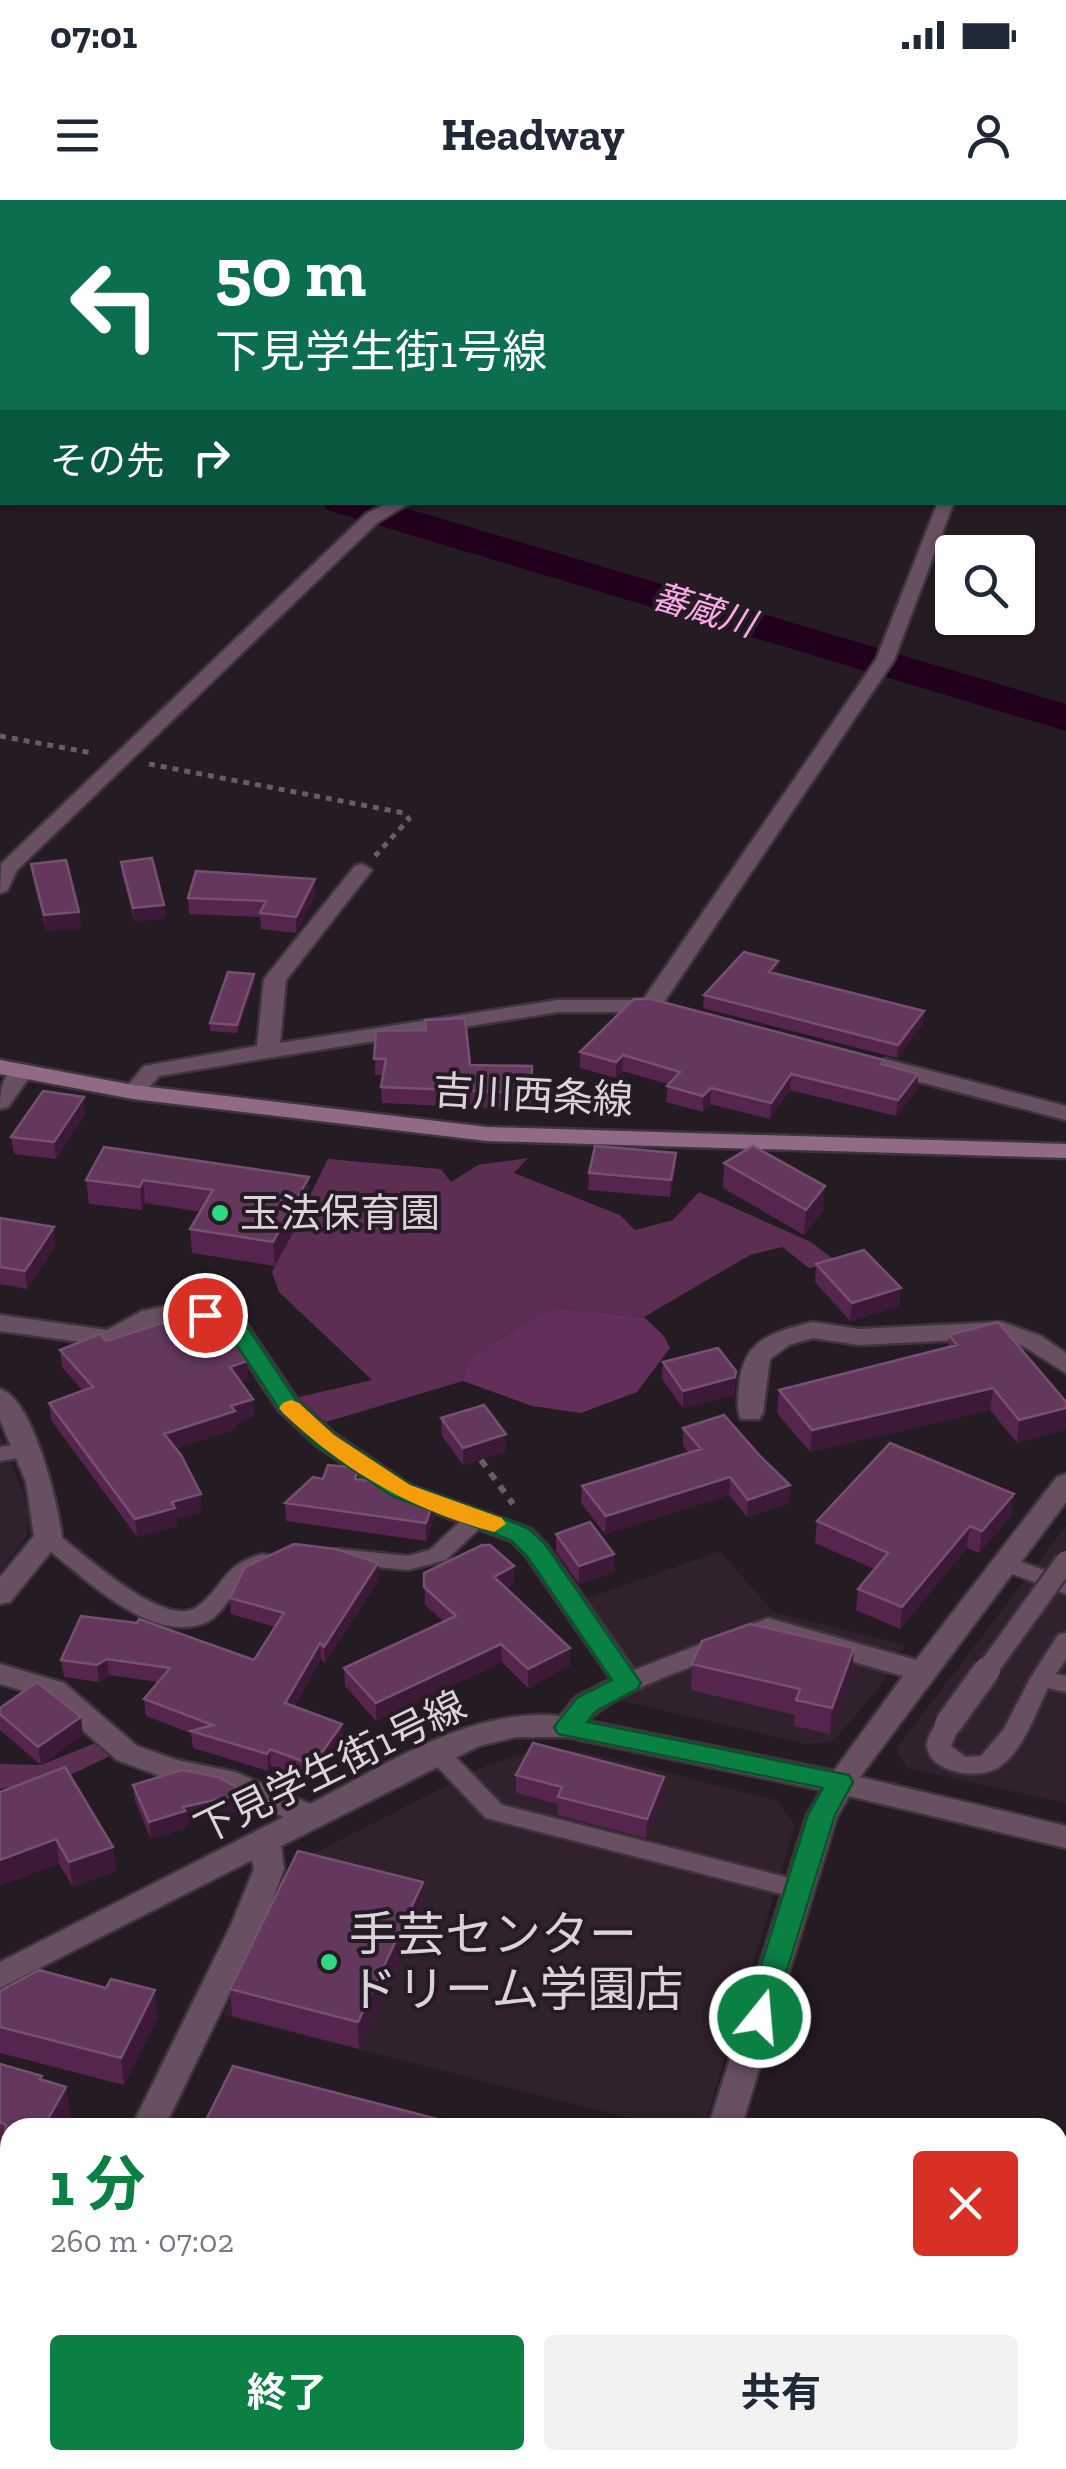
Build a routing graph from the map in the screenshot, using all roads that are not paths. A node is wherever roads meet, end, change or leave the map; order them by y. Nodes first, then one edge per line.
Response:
1 (397, 505) edge
2 (945, 505) edge
3 (362, 870) road end
4 (0, 887) edge
5 (651, 1005) junction
6 (689, 1015) edge
7 (268, 1051) junction
8 (858, 1059) edge
9 (11, 1069) edge
10 (133, 1092) junction
11 (0, 1102) edge
12 (1066, 1114) edge
13 (1066, 1151) edge
14 (0, 1323) edge
15 (1066, 1365) edge
16 (0, 1397) edge
17 (750, 1412) dead end
18 (28, 1450) junction
19 (0, 1454) edge
20 (1066, 1483) edge
21 (477, 1518) junction
22 (48, 1538) junction
23 (279, 1554) edge
24 (324, 1554) edge
25 (1066, 1562) edge
26 (1006, 1563) junction
27 (1066, 1586) edge
28 (0, 1595) edge
29 (1066, 1642) edge
30 (924, 1672) junction
31 (0, 1674) edge
32 (1041, 1679) junction
33 (628, 1683) junction
34 (1066, 1684) edge
35 (567, 1727) junction
36 (437, 1752) junction
37 (840, 1782) junction
38 (310, 1820) junction
39 (1066, 1836) edge
40 (266, 1844) junction
41 (798, 1888) junction
42 (0, 1976) edge
43 (152, 2118) edge
44 (727, 2118) edge

1 - 4 street
2 - 5 street
3 - 7 street
5 - 6 street
5 - 7 street
7 - 10 street
8 - 12 street
9 - 10 main road, 吉川西条線
9 - 11 street
10 - 13 main road, 吉川西条線
14 - 21 street
15 - 17 street
16 - 18 street
18 - 19 lane
18 - 22 street
20 - 26 street
21 - 24 lane
21 - 33 street
22 - 23 lane
22 - 28 street
25 - 32 lane, bridge
26 - 27 lane
26 - 30 street
29 - 32 lane
30 - 33 street
30 - 37 street
31 - 38 street
32 - 34 lane
33 - 35 street
35 - 36 street, 下見学生街1号線
35 - 37 street, 下見学生街1号線
36 - 38 street, 下見学生街1号線
36 - 41 lane
37 - 39 street, 下見学生街1号線
37 - 41 street
38 - 40 street, 下見学生街1号線
40 - 42 street, 下見学生街1号線
40 - 43 street
41 - 44 street

